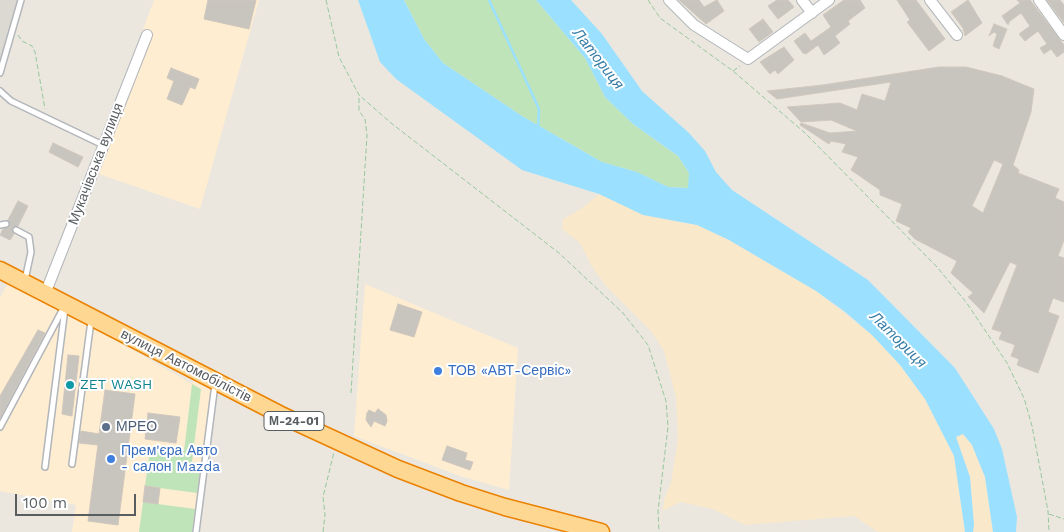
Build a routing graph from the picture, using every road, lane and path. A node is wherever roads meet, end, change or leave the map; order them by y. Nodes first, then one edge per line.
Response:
1 (21, 0) edge
2 (326, 0) edge
3 (648, 0) edge
4 (669, 0) edge
5 (802, 0) edge
6 (829, 0) edge
7 (930, 0) edge
8 (1039, 0) edge
9 (812, 13) junction
10 (14, 24) junction
11 (147, 35) dead end
12 (956, 35) dead end
13 (1064, 35) edge
14 (0, 73) edge
15 (0, 91) edge
16 (359, 96) junction
17 (49, 119) junction
18 (103, 146) junction
19 (16, 230) dead end
20 (1, 273) edge
21 (25, 283) junction
22 (45, 294) junction
23 (66, 305) junction
24 (91, 318) junction
25 (216, 381) junction
26 (351, 394) dead end
27 (0, 427) edge
28 (337, 442) junction
29 (72, 464) dead end
30 (45, 467) dead end
31 (1049, 514) junction
32 (1064, 518) edge
33 (196, 532) edge
34 (323, 532) edge
35 (601, 532) edge
36 (659, 532) edge
37 (1049, 532) edge

1 - 10 lane
2 - 16 path
3 - 31 path
4 - 9 street
5 - 9 street
6 - 9 street
7 - 12 street
8 - 13 street
10 - 14 lane
10 - 17 path
11 - 18 street, Мукачівська вулиця
15 - 17 lane
16 - 26 path
16 - 36 path
17 - 18 lane
18 - 22 street, Мукачівська вулиця
19 - 21 lane
20 - 21 highway, вулиця Автомобілістів / М-24-01
21 - 22 highway, вулиця Автомобілістів / М-24-01
22 - 23 highway, вулиця Автомобілістів / М-24-01
23 - 24 highway, вулиця Автомобілістів / М-24-01
23 - 27 lane
23 - 30 lane
24 - 25 highway, вулиця Автомобілістів / М-24-01
24 - 29 lane
25 - 28 highway, вулиця Автомобілістів / М-24-01
25 - 33 lane
28 - 34 path
28 - 35 highway, вулиця Автомобілістів / М-24-01
31 - 32 path
31 - 37 path

